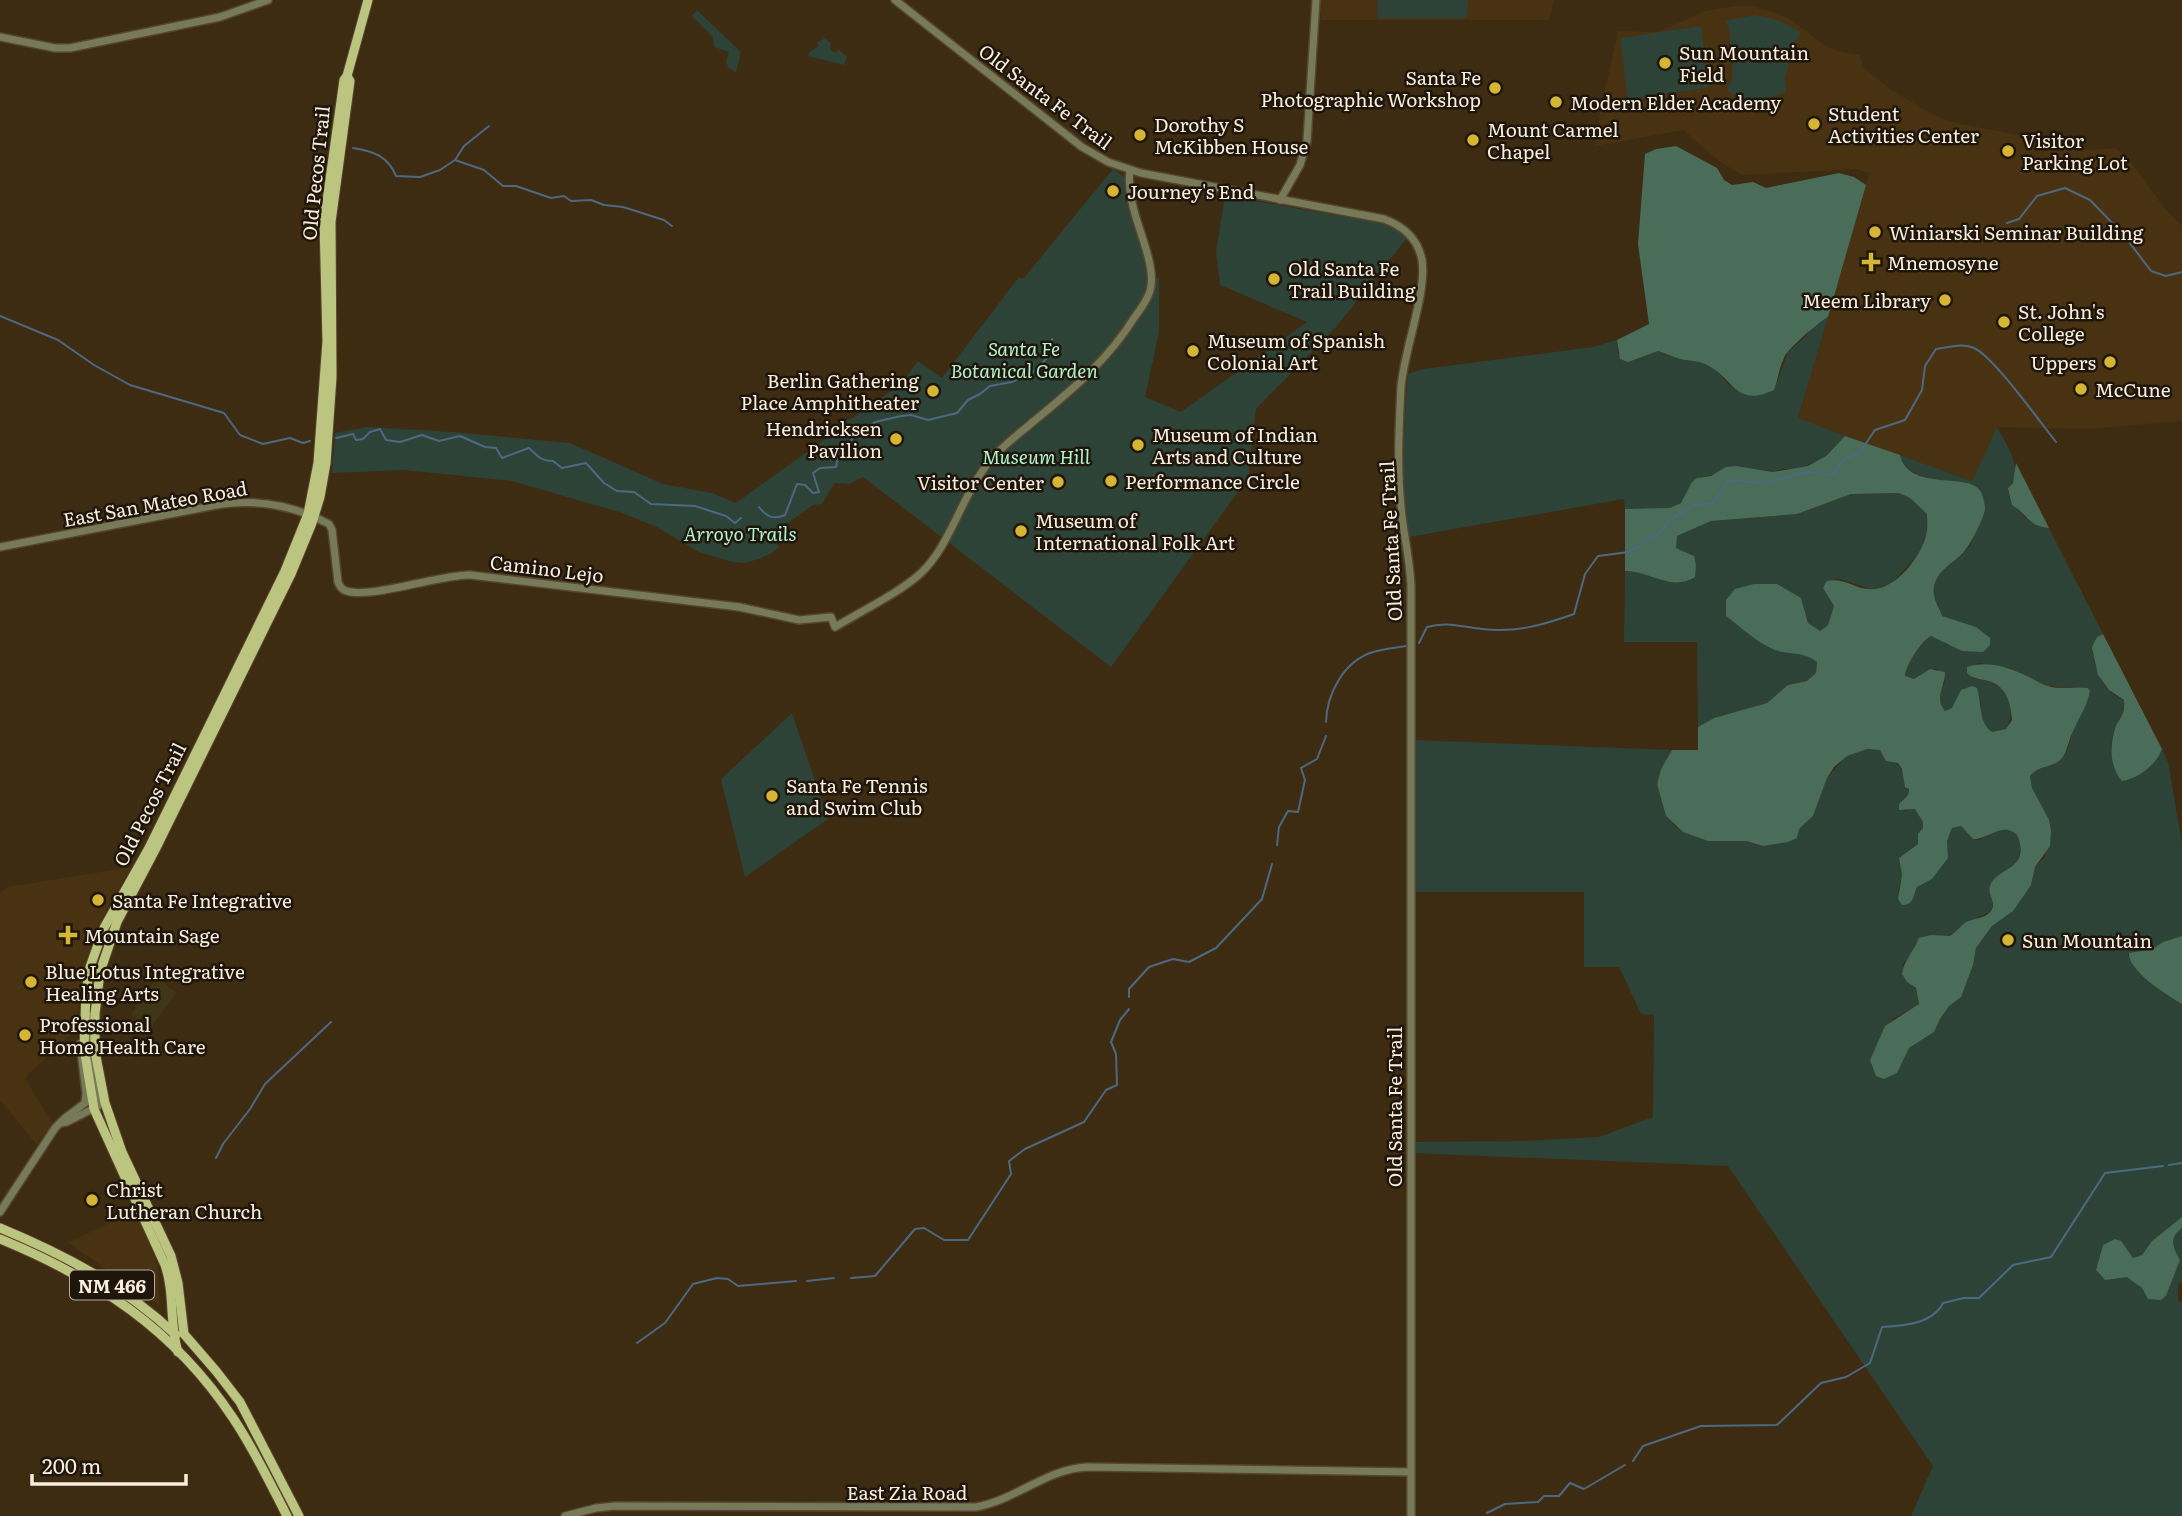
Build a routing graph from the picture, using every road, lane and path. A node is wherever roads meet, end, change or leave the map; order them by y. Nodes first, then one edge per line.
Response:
1 (268, 0) edge
2 (368, 0) edge
3 (895, 0) edge
4 (1316, 0) edge
5 (0, 37) edge
6 (1130, 171) junction
7 (1280, 200) junction
8 (311, 516) junction
9 (0, 547) edge
10 (96, 990) junction
11 (83, 1019) junction
12 (94, 1109) junction
13 (61, 1123) junction
14 (0, 1212) edge
15 (0, 1228) edge
16 (0, 1239) edge
17 (171, 1289) junction
18 (144, 1307) junction
19 (173, 1333) junction
20 (178, 1352) junction
21 (233, 1417) junction
22 (256, 1434) junction
23 (269, 1458) junction
24 (1411, 1472) junction
25 (287, 1516) edge
26 (299, 1516) edge
27 (565, 1516) edge
28 (1411, 1516) edge

1 - 5 street
2 - 8 main road, Old Pecos Trail
3 - 6 street, Old Santa Fe Trail
4 - 7 street
6 - 7 street, Old Santa Fe Trail
6 - 8 street, Camino Lejo
7 - 24 street, Old Santa Fe Trail
8 - 9 street, East San Mateo Road
8 - 10 main road, Old Pecos Trail
8 - 11 main road, Old Pecos Trail
10 - 12 street
10 - 22 main road, Old Pecos Trail
11 - 12 main road, Old Pecos Trail
11 - 13 street
12 - 13 street
12 - 17 main road, Old Pecos Trail
13 - 14 street
15 - 18 main road, NM 466
16 - 20 main road, NM 466
17 - 18 main road
17 - 19 main road, Old Pecos Trail
18 - 19 main road, NM 466
19 - 20 main road, Old Pecos Trail
19 - 22 main road, NM 466
20 - 21 main road, Old Pecos Trail / NM 466
21 - 23 main road
21 - 25 main road, Old Pecos Trail / NM 466
22 - 23 main road, Old Pecos Trail / NM 466
23 - 26 main road, Old Pecos Trail / NM 466
24 - 27 street, East Zia Road
24 - 28 street, Old Santa Fe Trail

